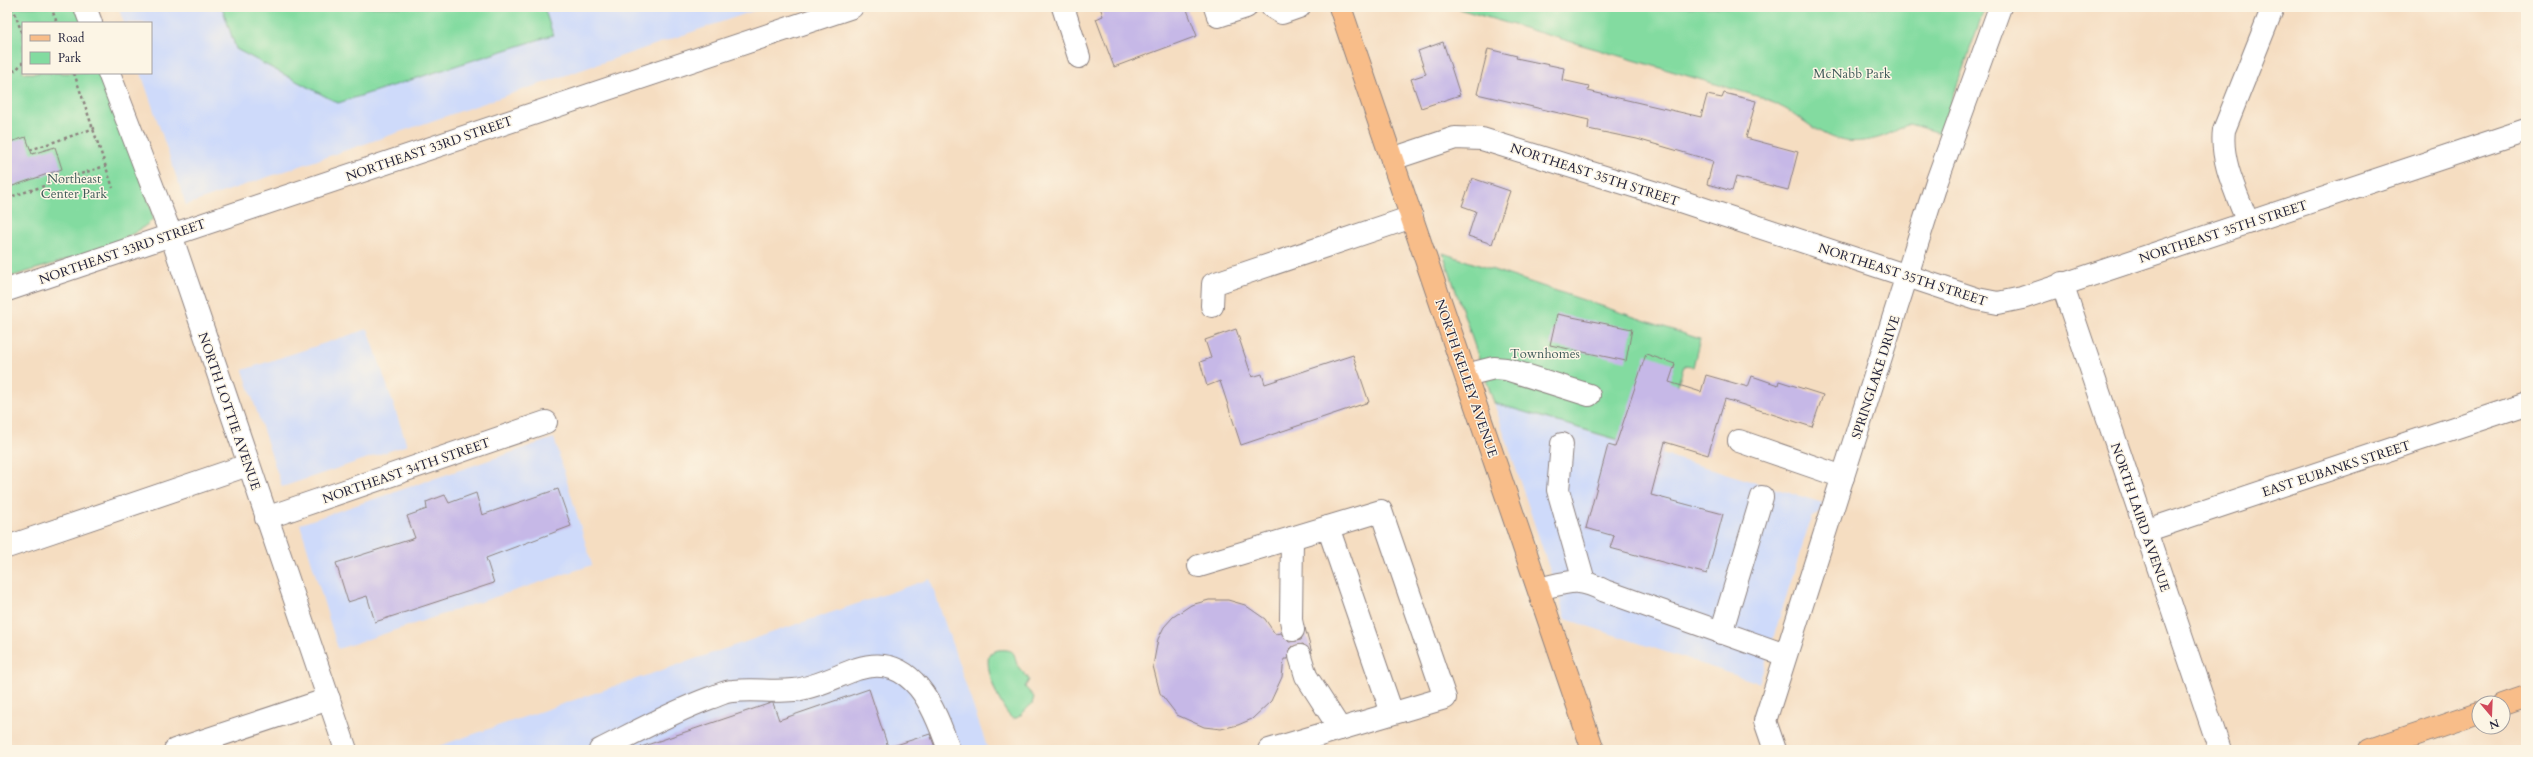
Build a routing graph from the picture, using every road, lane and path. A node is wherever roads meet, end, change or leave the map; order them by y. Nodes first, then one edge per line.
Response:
1 (13, 7) edge
2 (51, 7) edge
3 (85, 7) edge
4 (852, 7) edge
5 (1063, 7) edge
6 (1215, 7) edge
7 (1246, 7) edge
8 (1272, 7) edge
9 (1299, 7) edge
10 (1340, 7) edge
11 (2000, 7) edge
12 (2273, 7) edge
13 (57, 22) edge
14 (91, 22) edge
15 (22, 34) edge
16 (1079, 56) dead end
17 (22, 63) edge
18 (7, 73) edge
19 (74, 74) edge
20 (109, 74) edge
21 (94, 128) junction
22 (2526, 130) edge
23 (30, 150) dead end
24 (1392, 159) junction
25 (105, 166) junction
26 (113, 188) dead end
27 (7, 198) edge
28 (1412, 217) junction
29 (2248, 223) junction
30 (171, 235) junction
31 (1907, 276) junction
32 (2062, 283) junction
33 (7, 290) edge
34 (1212, 306) dead end
35 (1466, 376) junction
36 (1589, 395) dead end
37 (2526, 404) edge
38 (546, 422) dead end
39 (1739, 441) dead end
40 (1562, 444) dead end
41 (248, 465) junction
42 (1843, 476) junction
43 (1762, 497) dead end
44 (266, 518) junction
45 (1328, 527) junction
46 (2145, 531) junction
47 (1292, 538) junction
48 (7, 547) edge
49 (1199, 566) dead end
50 (1584, 582) junction
51 (1539, 589) junction
52 (1293, 630) dead end
53 (1721, 633) junction
54 (1786, 655) junction
55 (1300, 656) dead end
56 (2526, 697) edge
57 (329, 699) junction
58 (2511, 702) edge
59 (1392, 713) junction
60 (2471, 716) edge
61 (1340, 729) junction
62 (175, 750) edge
63 (346, 750) edge
64 (600, 750) edge
65 (949, 750) edge
66 (1269, 750) edge
67 (1593, 750) edge
68 (1775, 750) edge
69 (2220, 750) edge
70 (2370, 750) edge

1 - 15 path
2 - 13 path
3 - 14 street
4 - 30 street, NORTHEAST 33RD STREET
5 - 16 street
6 - 7 street
8 - 9 street
10 - 24 main road, NORTH KELLEY AVENUE
11 - 31 street, SPRINGLAKE DRIVE
12 - 29 street
17 - 18 path
19 - 21 path
20 - 30 street, NORTH LOTTIE AVENUE
21 - 23 path
21 - 25 path
22 - 29 street, NORTHEAST 35TH STREET
24 - 28 main road, NORTH KELLEY AVENUE
24 - 31 street, NORTHEAST 35TH STREET
25 - 26 path
25 - 27 path
28 - 34 street
28 - 35 main road, NORTH KELLEY AVENUE
29 - 32 street, NORTHEAST 35TH STREET
30 - 33 street, NORTHEAST 33RD STREET
30 - 41 street, NORTH LOTTIE AVENUE
31 - 32 street, NORTHEAST 35TH STREET
31 - 42 street, SPRINGLAKE DRIVE
32 - 46 street, NORTH LAIRD AVENUE
35 - 36 street
35 - 51 main road, NORTH KELLEY AVENUE
37 - 46 street, EAST EUBANKS STREET
38 - 44 street, NORTHEAST 34TH STREET
39 - 42 street
40 - 50 street
41 - 44 street, NORTH LOTTIE AVENUE
41 - 48 street
42 - 54 street, SPRINGLAKE DRIVE
43 - 53 street
44 - 57 street, NORTH LOTTIE AVENUE
45 - 47 street
45 - 59 street
45 - 59 street
46 - 69 street, NORTH LAIRD AVENUE
47 - 49 street
47 - 52 street
50 - 51 street
50 - 53 street
51 - 67 main road, NORTH KELLEY AVENUE
53 - 54 street
54 - 68 street, SPRINGLAKE DRIVE
55 - 61 street
56 - 58 main road
57 - 62 street
57 - 63 street, NORTH LOTTIE AVENUE
59 - 61 street
60 - 70 main road
61 - 66 street
64 - 65 street

